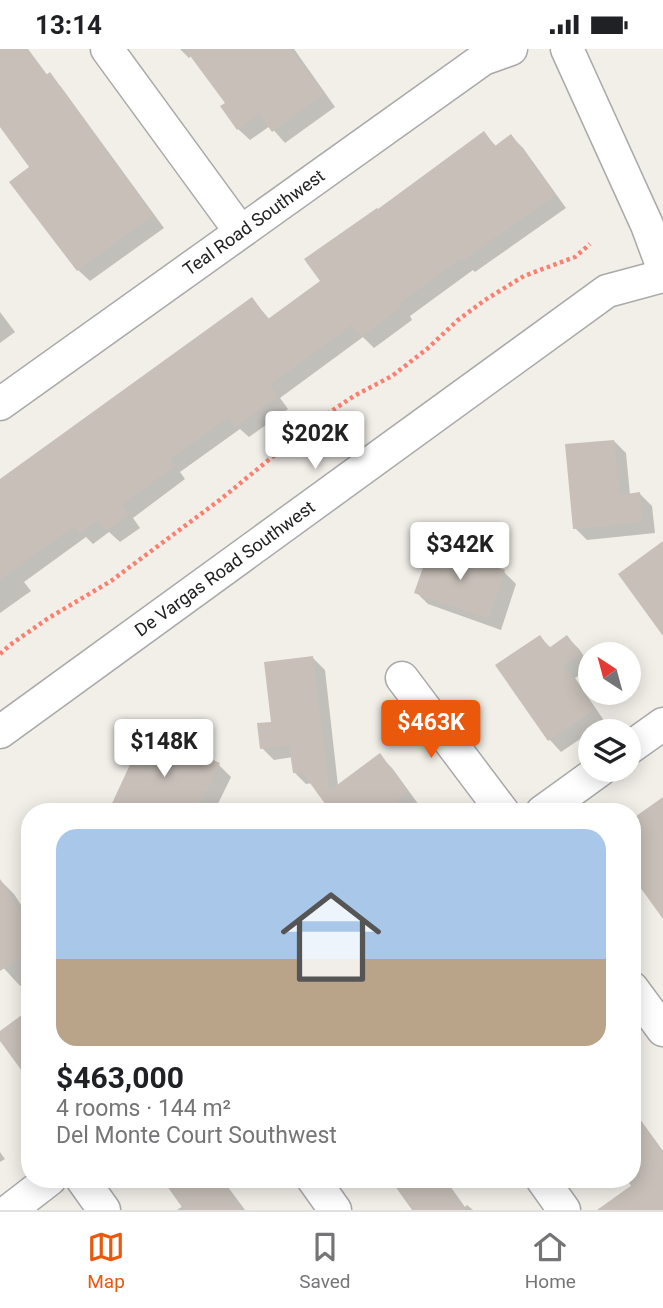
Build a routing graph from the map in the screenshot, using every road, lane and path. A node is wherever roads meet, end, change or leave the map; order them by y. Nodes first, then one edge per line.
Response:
1 (107, 49) edge
2 (511, 49) edge
3 (568, 49) edge
4 (240, 231) junction
5 (590, 244) dead end
6 (663, 268) edge
7 (663, 276) edge
8 (0, 404) edge
9 (0, 654) edge
10 (402, 678) dead end
11 (663, 724) edge
12 (0, 732) edge
13 (641, 740) edge
14 (583, 782) edge
15 (496, 803) edge
16 (554, 803) edge
17 (641, 1000) edge
18 (663, 1030) edge
19 (38, 1188) edge
20 (88, 1188) edge
21 (319, 1188) edge
22 (548, 1188) edge
23 (9, 1210) edge
24 (104, 1210) edge
25 (335, 1210) edge
26 (564, 1210) edge

1 - 4 street
2 - 4 street, Teal Road Southwest
3 - 6 street
4 - 8 street, Teal Road Southwest
5 - 9 path
7 - 12 street, De Vargas Road Southwest
10 - 15 street
11 - 13 street
14 - 16 street
17 - 18 street
19 - 23 street
20 - 24 street
21 - 25 street
22 - 26 street

